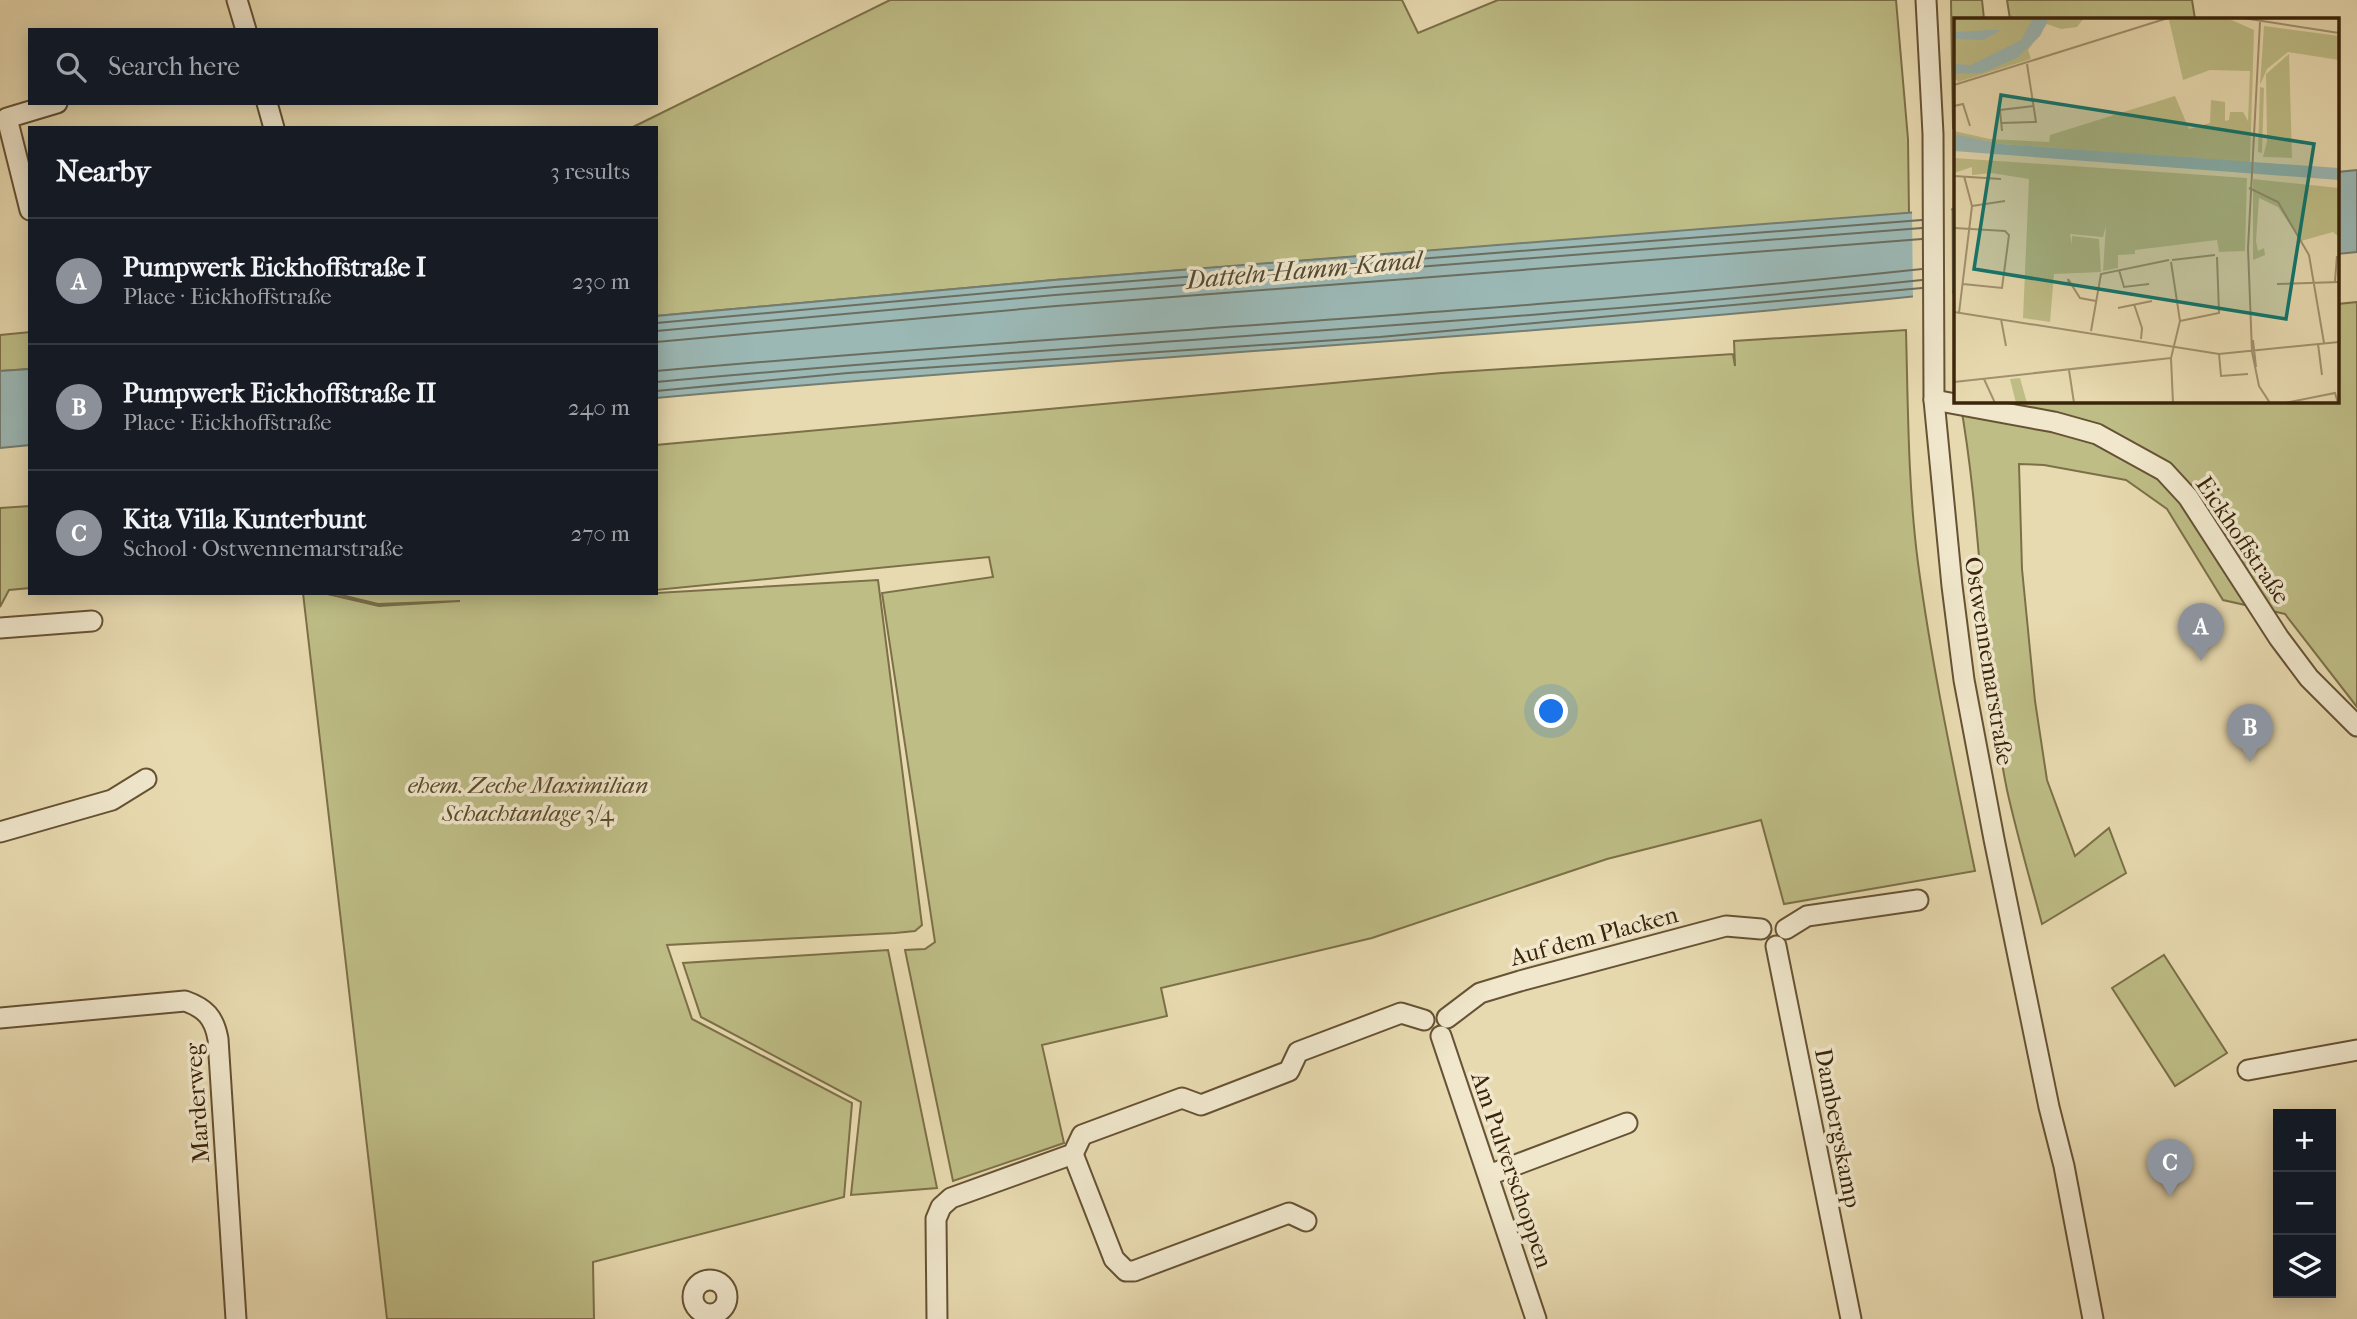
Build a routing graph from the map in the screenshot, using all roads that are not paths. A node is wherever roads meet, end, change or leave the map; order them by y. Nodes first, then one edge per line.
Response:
1 (237, 0) edge
2 (1926, 0) edge
3 (245, 28) edge
4 (50, 105) edge
5 (268, 105) edge
6 (273, 126) edge
7 (28, 201) edge
8 (1934, 400) junction
9 (92, 621) dead end
10 (0, 628) edge
11 (2357, 726) edge
12 (146, 779) dead end
13 (0, 832) edge
14 (1918, 901) dead end
15 (1781, 937) junction
16 (0, 1018) edge
17 (1444, 1027) junction
18 (2357, 1050) edge
19 (2248, 1070) dead end
20 (1628, 1123) dead end
21 (1073, 1154) junction
22 (1489, 1175) junction
23 (1306, 1221) dead end
24 (236, 1319) edge
25 (937, 1319) edge
26 (1536, 1319) edge
27 (1852, 1319) edge
28 (2093, 1319) edge

1 - 3 street
2 - 8 street, Ostwennemarstraße
4 - 7 street
5 - 6 street
8 - 11 street, Eickhoffstraße
8 - 28 street, Ostwennemarstraße
9 - 10 street
12 - 13 street
14 - 15 street, Auf dem Placken
15 - 17 street, Auf dem Placken
15 - 27 street, Dambergskamp
16 - 24 street, Marderweg
17 - 21 street
17 - 22 street, Am Pulverschoppen
18 - 19 street
20 - 22 street
21 - 23 street
21 - 25 street
22 - 26 street, Am Pulverschoppen

